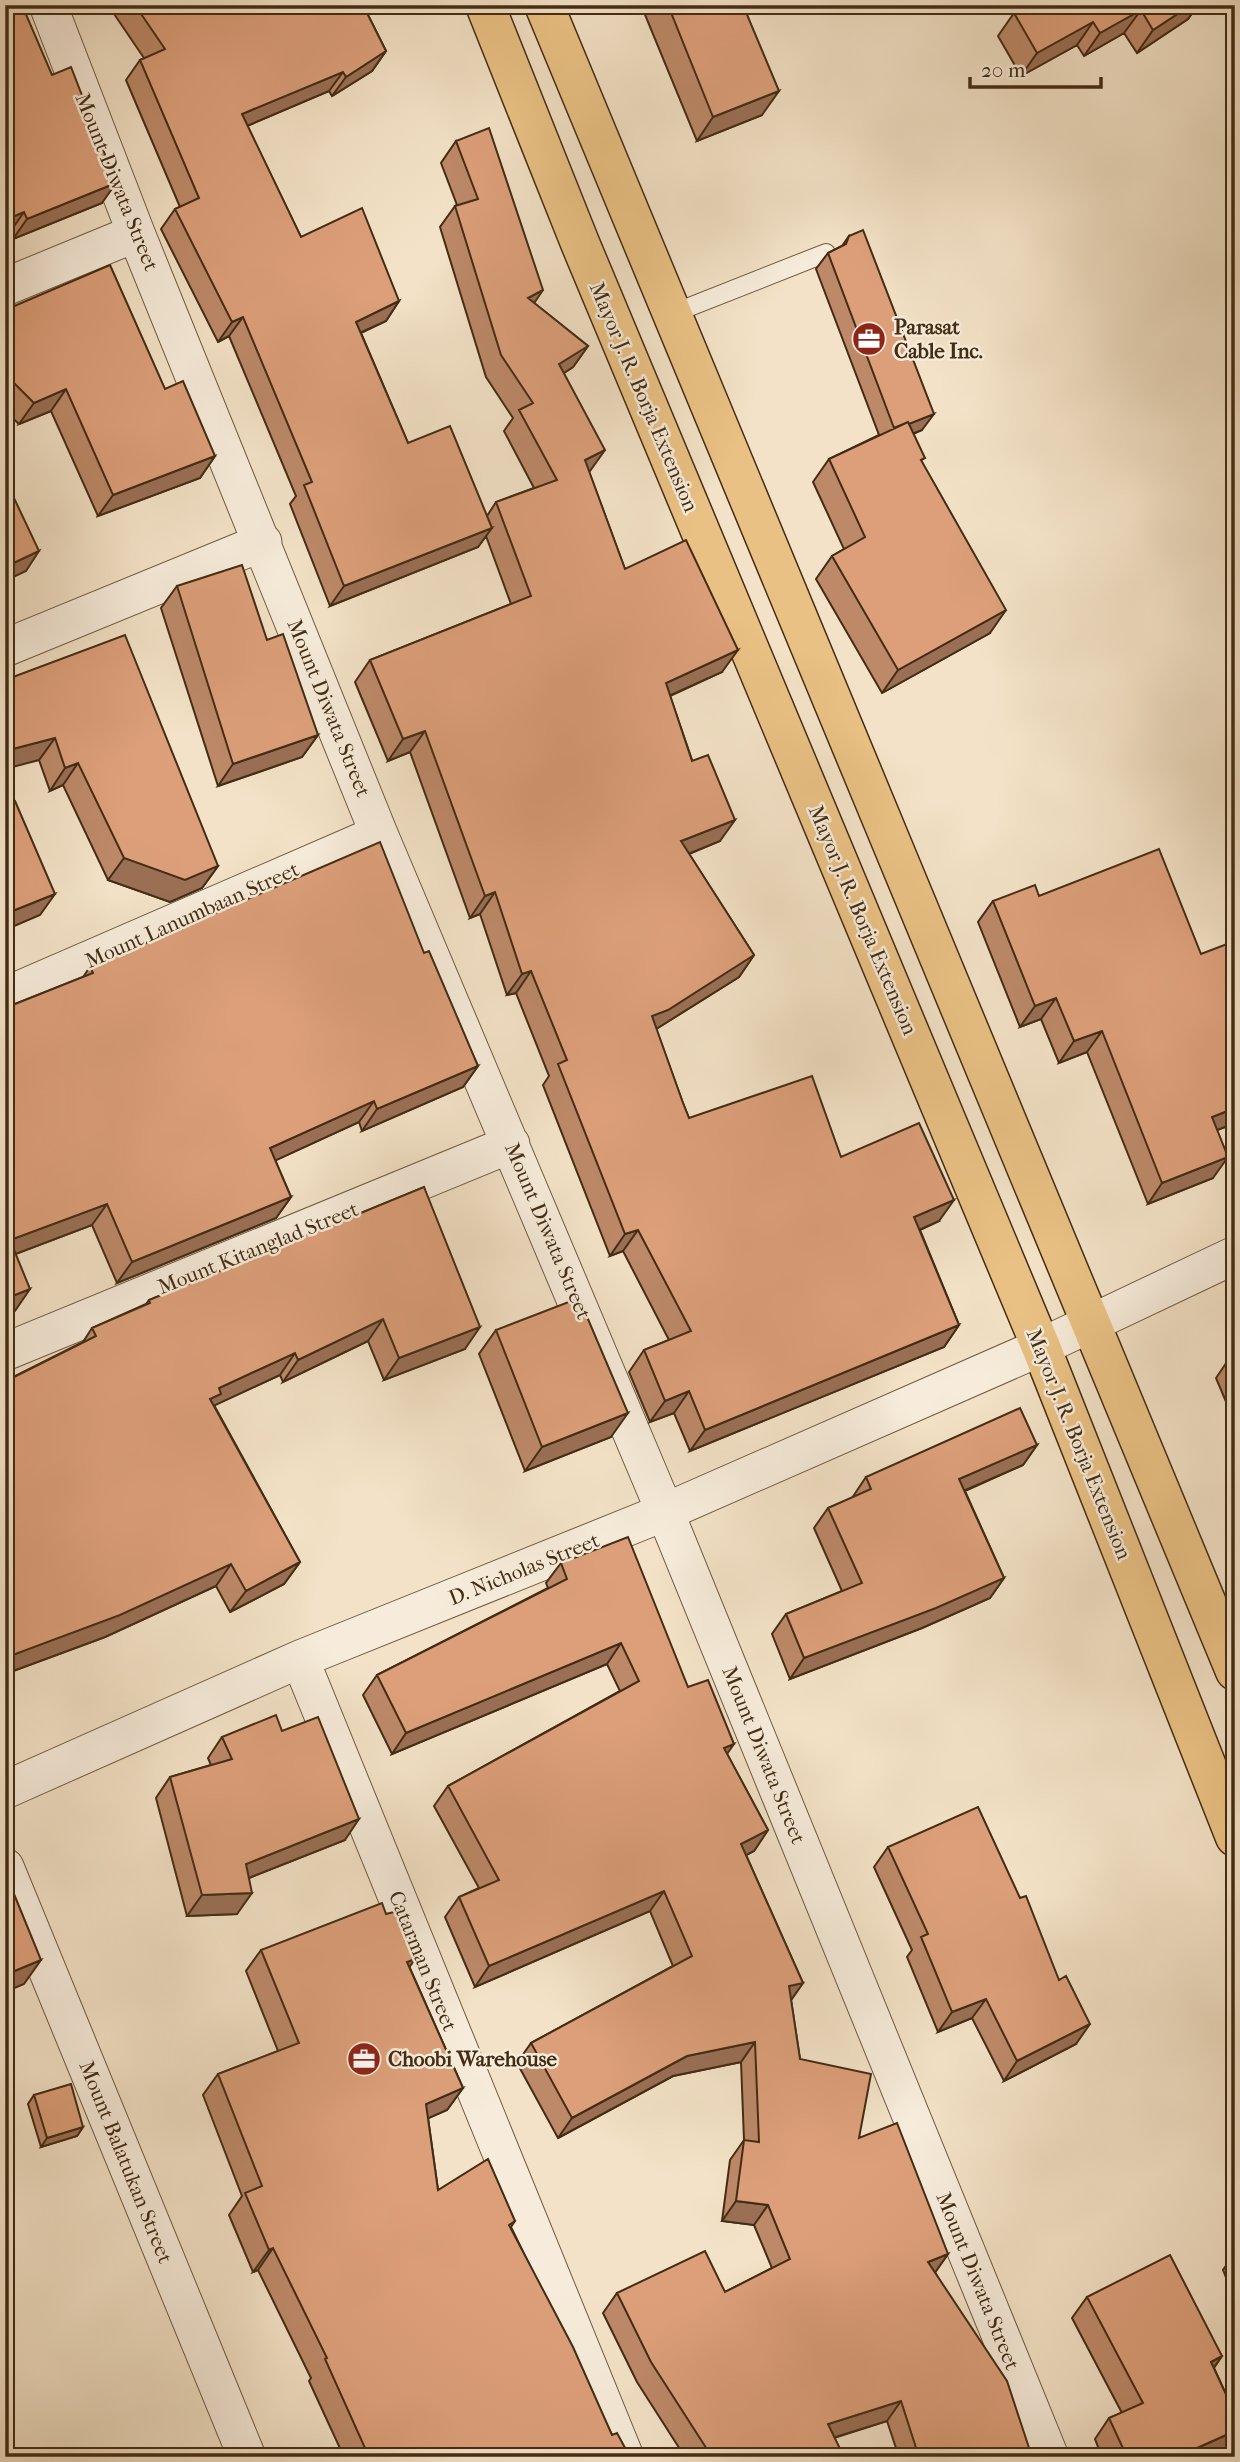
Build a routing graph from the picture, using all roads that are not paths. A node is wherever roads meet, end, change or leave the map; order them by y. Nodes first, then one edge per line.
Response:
1 (48, 5) edge
2 (485, 5) edge
3 (544, 5) edge
4 (632, 222) junction
5 (136, 233) junction
6 (580, 243) junction
7 (826, 253) edge
8 (5, 287) edge
9 (669, 315) junction
10 (263, 542) junction
11 (5, 648) edge
12 (379, 834) junction
13 (5, 996) edge
14 (511, 1144) junction
15 (1235, 1255) edge
16 (1093, 1323) junction
17 (1041, 1347) junction
18 (5, 1352) edge
19 (665, 1512) junction
20 (300, 1659) junction
21 (1235, 1671) edge
22 (5, 1790) edge
23 (1235, 1838) edge
24 (5, 1867) edge
25 (247, 2457) edge
26 (625, 2457) edge
27 (1050, 2457) edge

1 - 5 street, Mount Diwata Street
2 - 6 main road, Mayor J. R. Borja Extension
3 - 4 main road
4 - 6 main road
4 - 9 main road
5 - 8 street
5 - 10 street, Mount Diwata Street
6 - 17 main road, Mayor J. R. Borja Extension
7 - 9 lane
9 - 16 main road
10 - 11 street
10 - 12 street, Mount Diwata Street
12 - 13 street, Mount Lanumbaan Street
12 - 14 street, Mount Diwata Street
14 - 18 street, Mount Kitanglad Street
14 - 19 street, Mount Diwata Street
15 - 16 street, D. Nicholas Street
16 - 17 street, D. Nicholas Street
16 - 21 main road
17 - 19 street, D. Nicholas Street
17 - 23 main road, Mayor J. R. Borja Extension
19 - 20 street, D. Nicholas Street
19 - 27 street, Mount Diwata Street
20 - 22 street, D. Nicholas Street
20 - 26 street, Catarman Street
24 - 25 street, Mount Balatukan Street

